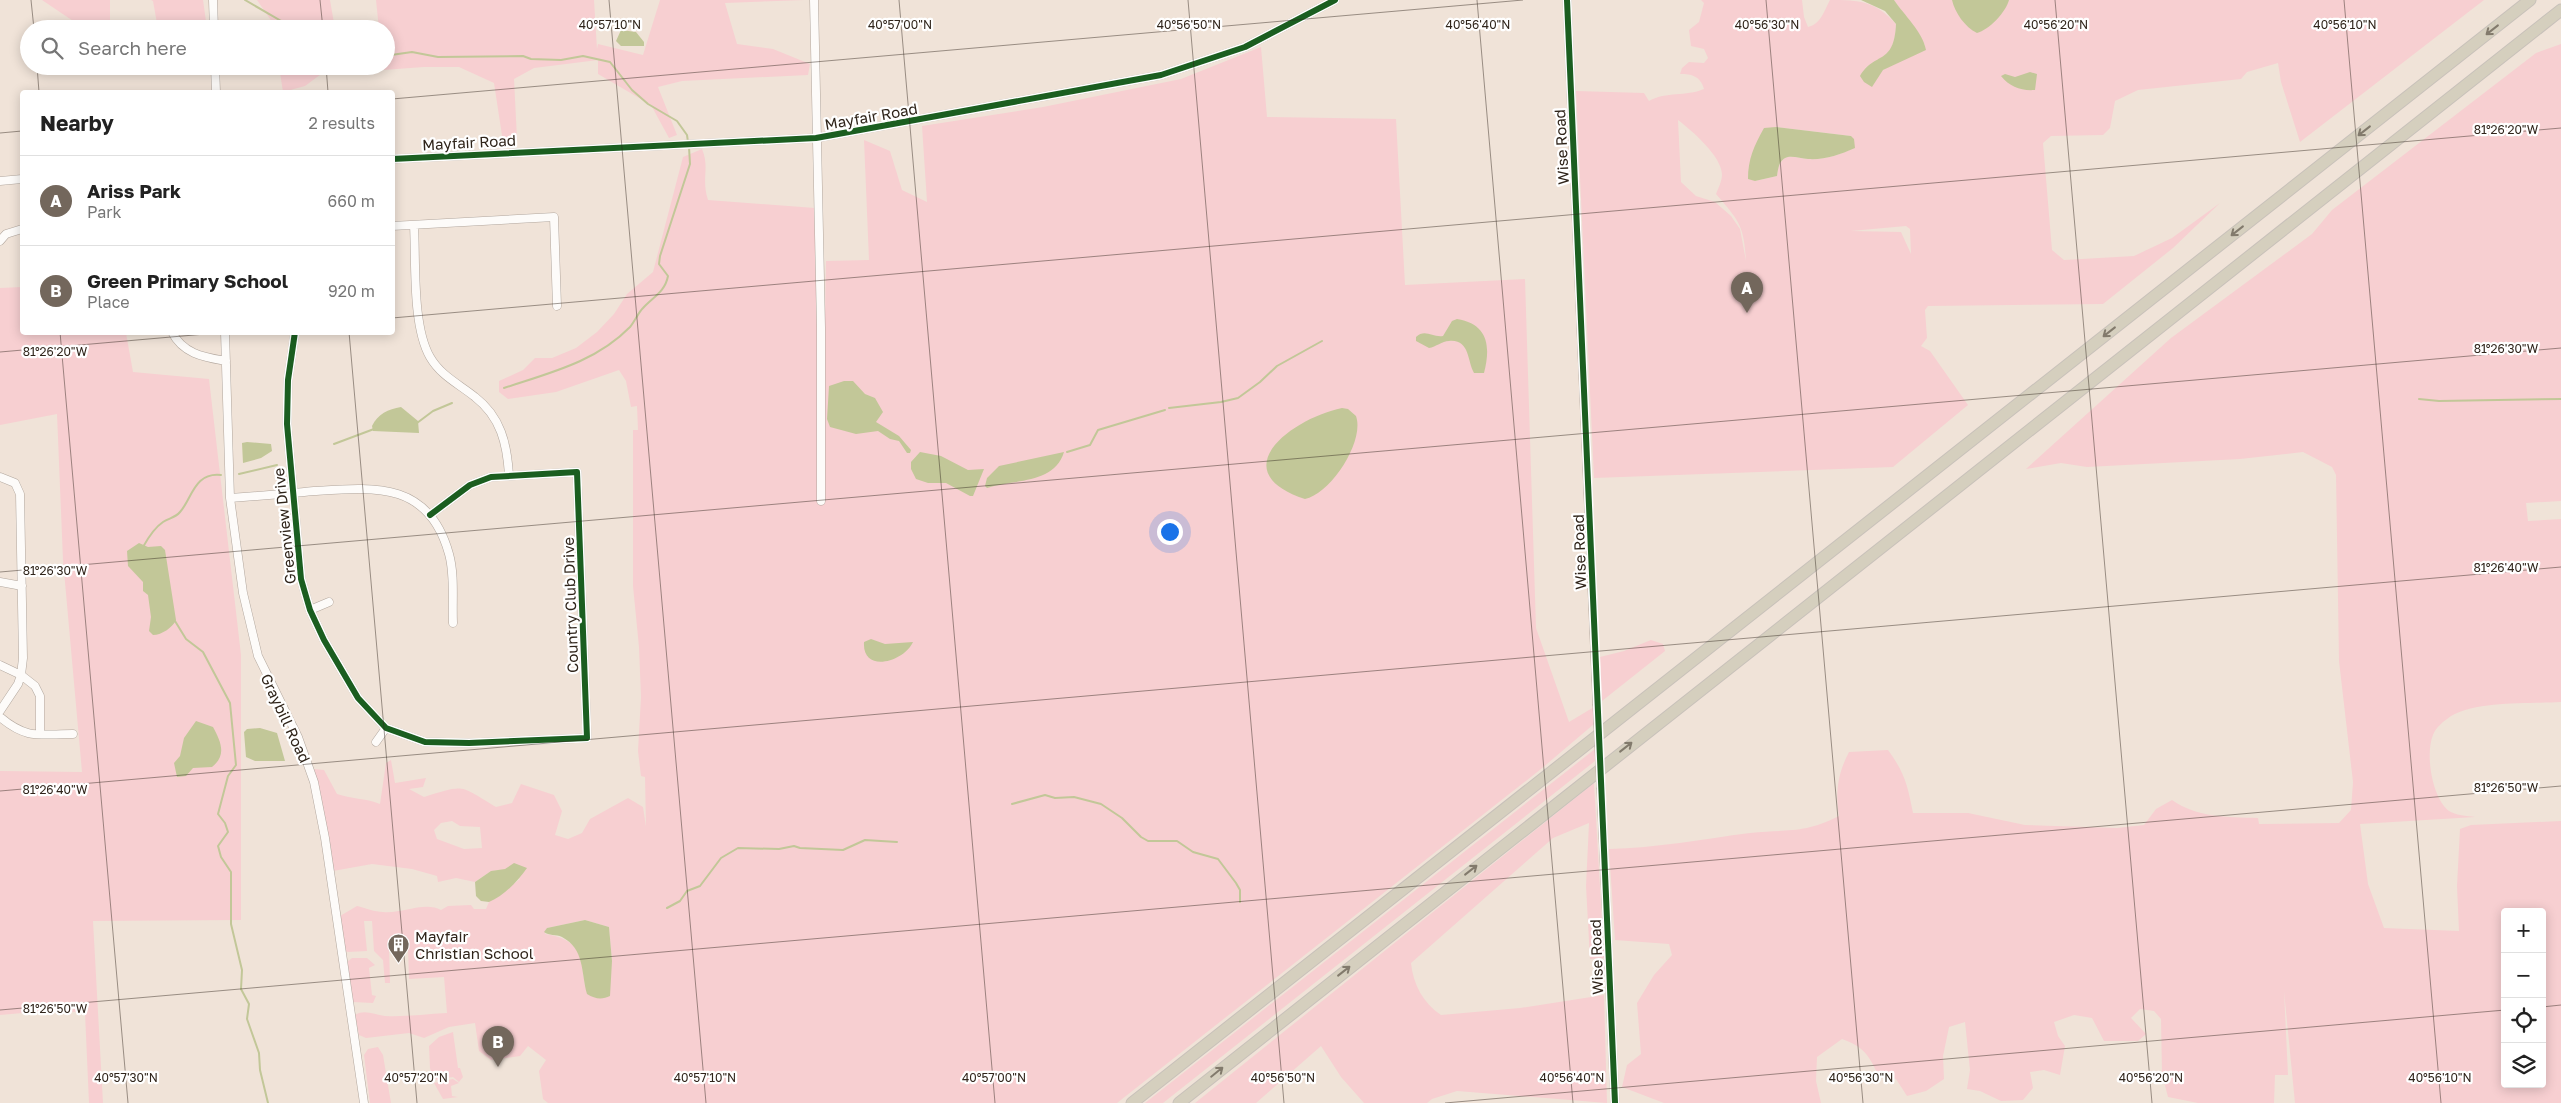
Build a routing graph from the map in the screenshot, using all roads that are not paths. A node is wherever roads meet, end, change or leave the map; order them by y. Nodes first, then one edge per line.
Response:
1 (814, 0) edge
2 (1335, 0) edge
3 (1567, 0) edge
4 (2530, 0) edge
5 (213, 2) edge
6 (2561, 10) edge
7 (214, 20) edge
8 (215, 75) edge
9 (216, 90) edge
10 (816, 138) junction
11 (395, 159) edge
12 (20, 179) edge
13 (0, 180) edge
14 (414, 225) junction
15 (395, 226) edge
16 (20, 230) edge
17 (0, 241) edge
18 (557, 306) dead end
19 (173, 335) edge
20 (225, 335) edge
21 (295, 335) edge
22 (226, 361) junction
23 (509, 475) junction
24 (0, 477) edge
25 (292, 493) junction
26 (230, 498) junction
27 (821, 501) dead end
28 (430, 515) junction
29 (0, 582) edge
30 (22, 586) junction
31 (330, 602) dead end
32 (310, 610) junction
33 (453, 623) dead end
34 (0, 665) edge
35 (21, 675) junction
36 (0, 711) edge
37 (0, 717) edge
38 (386, 728) junction
39 (40, 734) junction
40 (73, 734) dead end
41 (587, 738) joint
42 (376, 742) dead end
43 (364, 1103) edge
44 (1132, 1103) edge
45 (1179, 1103) edge
46 (1615, 1103) edge

1 - 10 street
2 - 10 street, Mayfair Road
3 - 46 street, Wise Road, bridge
4 -> 44 highway
5 - 7 street
45 -> 6 highway
8 - 9 street
10 - 11 street, Mayfair Road
10 - 27 street
12 - 13 street
14 - 15 street
14 - 18 street
14 - 23 street
16 - 17 street
19 - 22 street
20 - 22 street, Graybill Road
21 - 25 street, Greenview Drive
22 - 26 street, Graybill Road
23 - 28 street
23 - 41 street, Country Club Drive
24 - 30 street
25 - 26 street
25 - 28 street
25 - 32 street, Greenview Drive
26 - 43 street, Graybill Road
28 - 33 street
29 - 30 street
30 - 35 street
31 - 32 street
32 - 38 street, Greenview Drive
34 - 35 street
35 - 36 street
35 - 39 street
37 - 39 street
38 - 41 street, Greenview Drive
38 - 42 street
39 - 40 street

